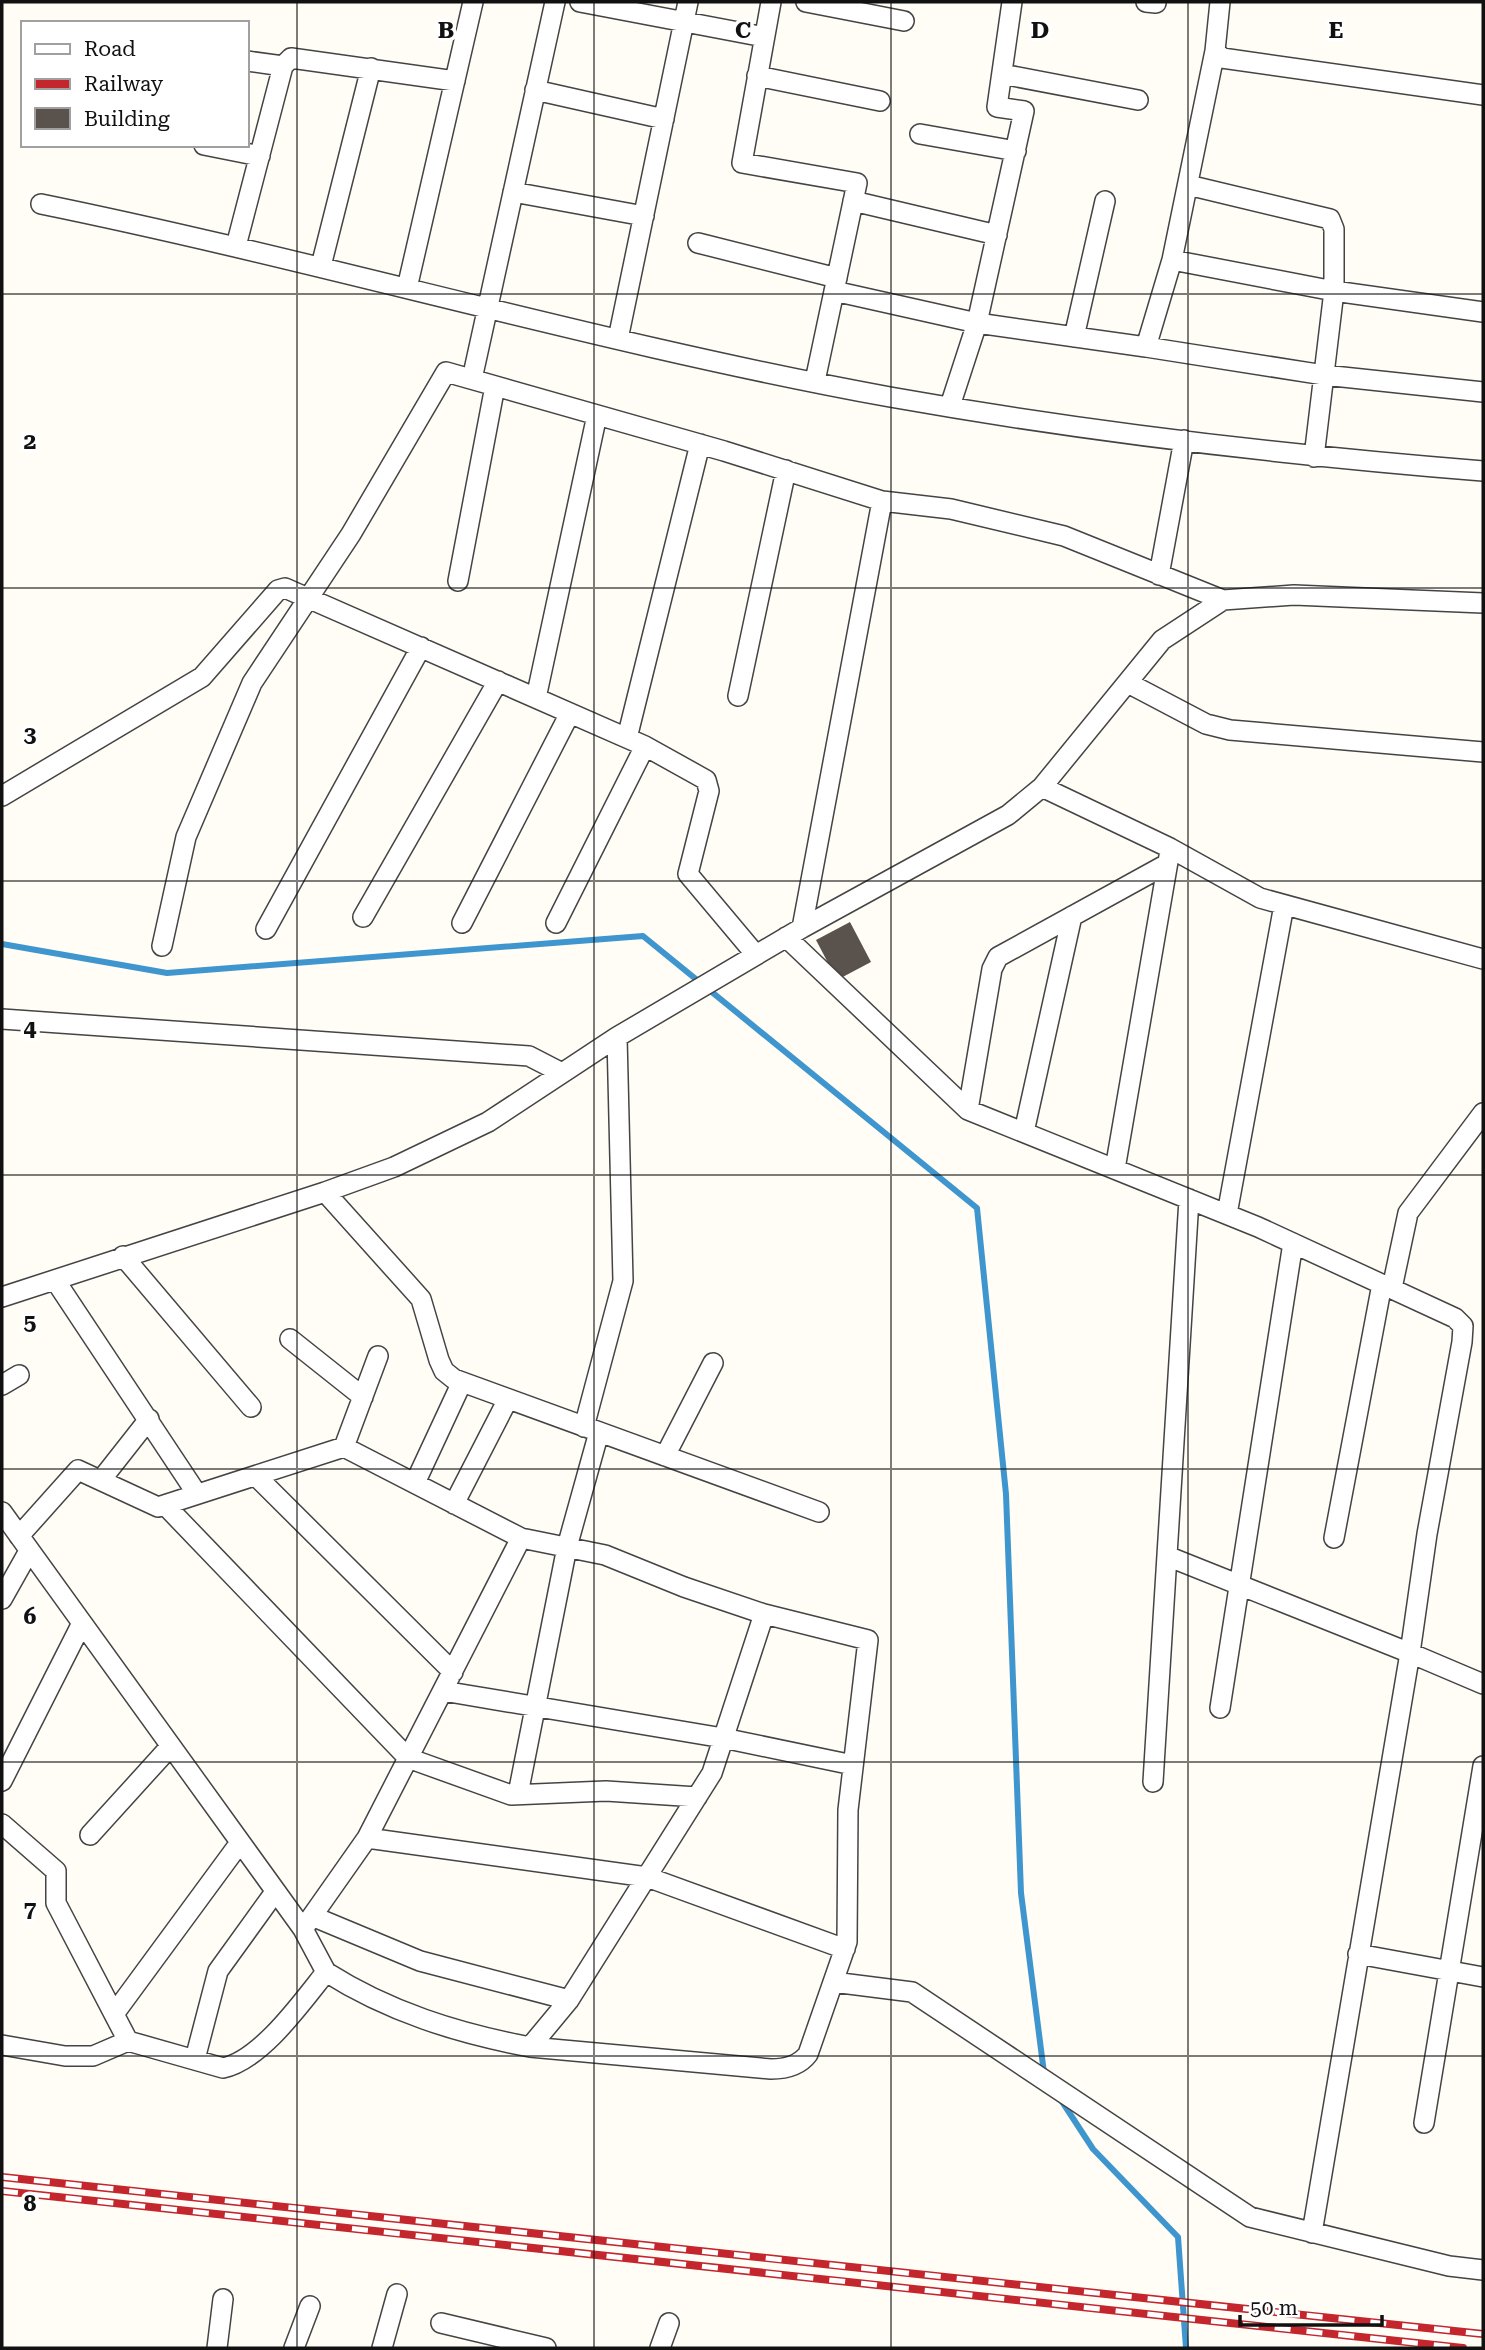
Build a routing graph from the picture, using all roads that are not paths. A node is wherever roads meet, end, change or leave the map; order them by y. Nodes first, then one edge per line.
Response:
1 (473, 2) edge
2 (555, 2) edge
3 (580, 2) edge
4 (688, 2) edge
5 (771, 2) edge
6 (806, 2) edge
7 (1012, 2) edge
8 (1220, 2) edge
9 (904, 21) dead end
10 (685, 22) junction
11 (764, 37) junction
12 (1214, 51) junction
13 (248, 61) edge
14 (283, 66) junction
15 (371, 68) junction
16 (1002, 74) junction
17 (757, 76) junction
18 (455, 81) junction
19 (535, 90) junction
20 (1483, 95) edge
21 (1138, 100) dead end
22 (880, 101) dead end
23 (664, 119) junction
24 (920, 134) dead end
25 (214, 147) edge
26 (1016, 151) junction
27 (260, 156) junction
28 (1188, 185) junction
29 (513, 192) junction
30 (853, 201) junction
31 (1105, 201) dead end
32 (40, 204) dead end
33 (644, 216) junction
34 (997, 235) junction
35 (698, 243) dead end
36 (236, 246) junction
37 (1172, 260) junction
38 (321, 266) junction
39 (836, 284) junction
40 (407, 288) junction
41 (1334, 291) junction
42 (490, 309) junction
43 (1483, 312) edge
44 (977, 323) junction
45 (1074, 337) junction
46 (618, 339) junction
47 (1146, 347) junction
48 (1324, 376) junction
49 (472, 379) junction
50 (815, 381) junction
51 (495, 386) junction
52 (1483, 393) edge
53 (950, 406) junction
54 (597, 415) junction
55 (1184, 440) junction
56 (700, 444) junction
57 (1314, 457) junction
58 (786, 470) junction
59 (1483, 471) edge
60 (882, 501) junction
61 (1159, 575) junction
62 (458, 581) dead end
63 (309, 597) junction
64 (1223, 600) junction
65 (1483, 603) edge
66 (421, 647) junction
67 (498, 681) junction
68 (1128, 682) junction
69 (738, 696) dead end
70 (536, 698) junction
71 (570, 713) junction
72 (636, 742) junction
73 (1483, 752) edge
74 (1042, 787) junction
75 (2, 796) edge
76 (1169, 856) junction
77 (1284, 905) junction
78 (1072, 916) junction
79 (363, 917) dead end
80 (462, 923) dead end
81 (556, 923) dead end
82 (266, 929) dead end
83 (794, 933) junction
84 (162, 946) dead end
85 (756, 956) junction
86 (1483, 959) edge
87 (2, 1019) edge
88 (617, 1037) junction
89 (562, 1073) junction
90 (968, 1110) junction
91 (1483, 1113) edge
92 (1024, 1132) junction
93 (1115, 1169) junction
94 (325, 1192) junction
95 (1189, 1199) junction
96 (1227, 1214) junction
97 (1293, 1243) junction
98 (122, 1256) junction
99 (55, 1280) junction
100 (1387, 1286) junction
101 (2, 1297) edge
102 (290, 1339) dead end
103 (377, 1356) dead end
104 (713, 1363) dead end
105 (462, 1382) junction
106 (363, 1397) junction
107 (508, 1399) junction
108 (251, 1407) dead end
109 (149, 1419) junction
110 (592, 1429) junction
111 (344, 1447) junction
112 (665, 1456) junction
113 (256, 1475) junction
114 (101, 1480) junction
115 (415, 1483) junction
116 (197, 1494) junction
117 (165, 1504) junction
118 (454, 1504) junction
119 (2, 1512) edge
120 (819, 1512) dead end
121 (521, 1538) junction
122 (1334, 1538) dead end
123 (24, 1543) junction
124 (567, 1547) junction
125 (1167, 1556) junction
126 (1240, 1586) junction
127 (2, 1599) edge
128 (764, 1614) junction
129 (82, 1625) junction
130 (1410, 1653) junction
131 (453, 1672) junction
132 (1483, 1684) edge
133 (443, 1691) junction
134 (534, 1706) junction
135 (1220, 1708) dead end
136 (723, 1738) junction
137 (169, 1748) junction
138 (408, 1758) junction
139 (853, 1765) junction
140 (1483, 1766) edge
141 (2, 1780) edge
142 (1153, 1782) dead end
143 (518, 1794) junction
144 (697, 1797) junction
145 (2, 1824) edge
146 (90, 1835) dead end
147 (367, 1838) junction
148 (239, 1844) junction
149 (647, 1877) junction
150 (275, 1892) junction
151 (307, 1923) junction
152 (845, 1949) junction
153 (1357, 1954) junction
154 (1448, 1971) junction
155 (326, 1972) junction
156 (1483, 1977) edge
157 (833, 1982) junction
158 (569, 2000) junction
159 (114, 2014) junction
160 (128, 2041) junction
161 (2, 2045) edge
162 (530, 2047) junction
163 (195, 2059) junction
164 (1424, 2123) dead end
165 (1312, 2234) junction
166 (1483, 2270) edge
167 (397, 2294) dead end
168 (223, 2299) dead end
169 (310, 2306) dead end
170 (441, 2323) dead end
171 (669, 2323) dead end
172 (217, 2348) edge
173 (294, 2348) edge
174 (382, 2348) edge
175 (546, 2348) edge
176 (660, 2348) edge

1 - 18 street
2 - 19 street
3 - 10 street
4 - 10 street
5 - 11 street
6 - 9 street
7 - 16 street
8 - 12 street
10 - 11 street
10 - 23 street
11 - 17 street
12 - 20 street
12 - 28 street
13 - 14 street
14 - 15 street
14 - 27 street
15 - 18 street
15 - 38 street
16 - 21 street
16 - 26 street
17 - 22 street
17 - 30 street
18 - 40 street
19 - 23 street
19 - 29 street
23 - 33 street
24 - 26 street
25 - 27 street
26 - 34 street
27 - 36 street
28 - 37 street
28 - 41 street
29 - 33 street
29 - 42 street
30 - 34 street
30 - 39 street
31 - 45 street
32 - 36 street
33 - 46 street
34 - 44 street
35 - 39 street
36 - 38 street
37 - 41 street
37 - 47 street
38 - 40 street
39 - 44 street
39 - 50 street
40 - 42 street
41 - 43 street
41 - 48 street
42 - 46 street
42 - 49 street
44 - 45 street
44 - 53 street
45 - 47 street
46 - 50 street
47 - 48 street
48 - 52 street
48 - 57 street
49 - 51 street
49 - 63 street
50 - 53 street
51 - 54 street
51 - 62 street
53 - 55 street
54 - 56 street
54 - 70 street
55 - 57 street
55 - 61 street
56 - 58 street
56 - 72 street
57 - 59 street
58 - 60 street
58 - 69 street
60 - 61 street
60 - 83 street
61 - 64 street
63 - 66 street
63 - 75 street
63 - 84 street
64 - 65 street
64 - 68 street
66 - 67 street
66 - 82 street
67 - 70 street
67 - 79 street
68 - 73 street
68 - 74 street
70 - 71 street
71 - 72 street
71 - 80 street
72 - 81 street
72 - 85 street
74 - 76 street
74 - 83 street
76 - 77 street
76 - 78 street
76 - 93 street
77 - 86 street
77 - 96 street
78 - 90 street
78 - 92 street
83 - 85 street
83 - 90 street
85 - 88 street
87 - 89 street
88 - 89 street
88 - 110 street
89 - 94 street
90 - 92 street
91 - 100 street
92 - 93 street
93 - 95 street
94 - 98 street
94 - 105 street
95 - 96 street
95 - 125 street
96 - 97 street
97 - 100 street
97 - 126 street
98 - 99 street
98 - 108 street
99 - 101 street
99 - 109 street
100 - 122 street
100 - 130 street
102 - 106 street
103 - 106 street
104 - 112 street
105 - 107 street
105 - 115 street
106 - 111 street
107 - 110 street
107 - 118 street
109 - 114 street
109 - 116 street
110 - 112 street
110 - 124 street
111 - 113 street
111 - 115 street
112 - 120 street
113 - 116 street
113 - 131 street
114 - 117 street
114 - 123 street
115 - 118 street
116 - 117 street
117 - 138 street
118 - 121 street
119 - 123 street
121 - 124 street
121 - 131 street
123 - 127 street
123 - 129 street
124 - 128 street
124 - 134 street
125 - 126 street
125 - 142 street
126 - 130 street
126 - 135 street
128 - 136 street
128 - 139 street
129 - 137 street
129 - 141 street
130 - 132 street
130 - 153 street
131 - 133 street
133 - 134 street
133 - 138 street
134 - 136 street
134 - 143 street
136 - 139 street
136 - 144 street
137 - 146 street
137 - 148 street
138 - 143 street
138 - 147 street
139 - 152 street
140 - 154 street
143 - 144 street
144 - 149 street
145 - 159 street
147 - 149 street
147 - 151 street
148 - 150 street
148 - 159 street
149 - 152 street
149 - 158 street
150 - 151 street
150 - 163 street
151 - 155 street
151 - 158 street
152 - 157 street
153 - 154 street
153 - 165 street
154 - 156 street
154 - 164 street
155 - 162 street
155 - 163 street
157 - 162 street
157 - 165 street
158 - 162 street
159 - 160 street
160 - 161 street
160 - 163 street
165 - 166 street
167 - 174 street
168 - 172 street
169 - 173 street
170 - 175 street
171 - 176 street

